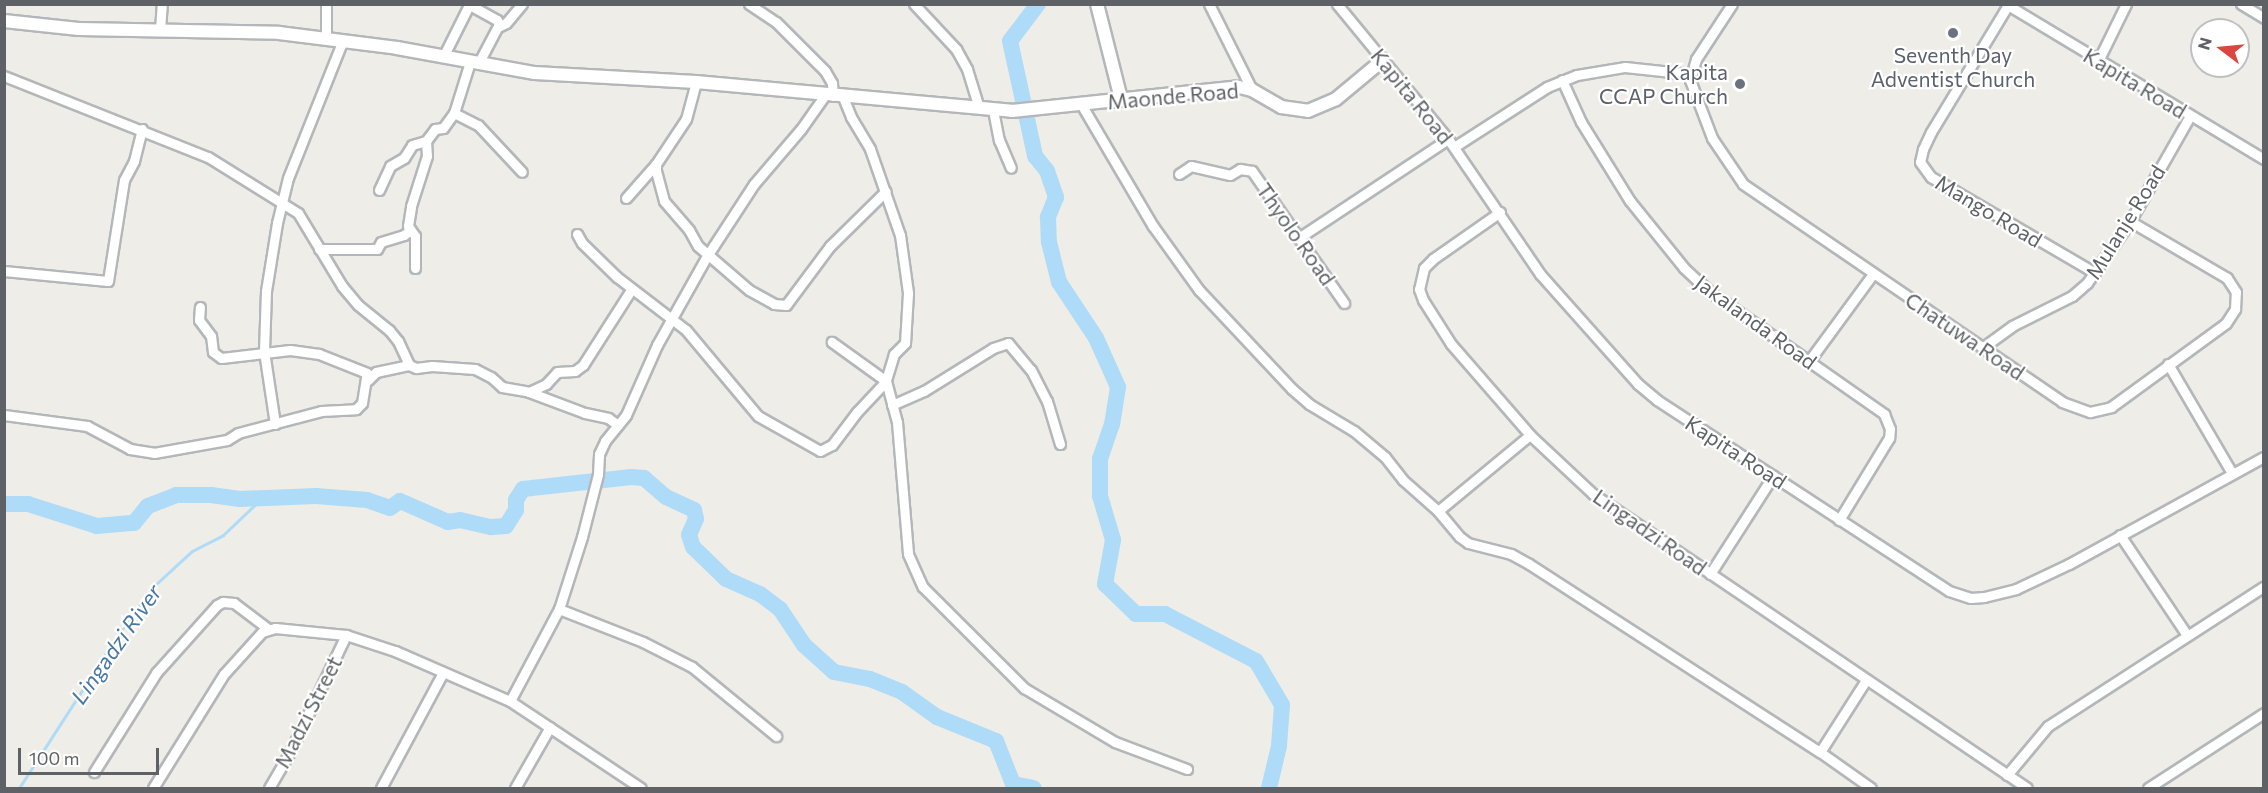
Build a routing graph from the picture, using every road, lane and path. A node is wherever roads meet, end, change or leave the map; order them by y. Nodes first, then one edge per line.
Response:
1 (162, 4) edge
2 (326, 4) edge
3 (522, 4) edge
4 (749, 4) edge
5 (914, 4) edge
6 (1097, 4) edge
7 (1209, 4) edge
8 (1337, 4) edge
9 (1732, 4) edge
10 (2126, 4) edge
11 (2241, 4) edge
12 (468, 5) edge
13 (2007, 5) edge
14 (484, 8) edge
15 (2264, 18) edge
16 (4, 21) edge
17 (498, 27) junction
18 (160, 30) junction
19 (326, 38) junction
20 (343, 40) junction
21 (443, 57) junction
22 (1383, 60) junction
23 (2098, 61) junction
24 (474, 63) junction
25 (1690, 74) junction
26 (4, 76) edge
27 (1562, 80) junction
28 (696, 82) junction
29 (1252, 90) junction
30 (834, 96) junction
31 (1121, 99) junction
32 (1081, 104) junction
33 (980, 108) junction
34 (993, 110) junction
35 (454, 113) junction
36 (2190, 116) junction
37 (142, 129) junction
38 (426, 141) junction
39 (1451, 143) junction
40 (2264, 159) edge
41 (656, 164) junction
42 (1011, 168) dead end
43 (522, 172) dead end
44 (1179, 174) dead end
45 (379, 190) dead end
46 (886, 190) junction
47 (626, 198) dead end
48 (281, 205) junction
49 (1500, 212) junction
50 (2130, 221) junction
51 (410, 230) junction
52 (577, 234) dead end
53 (1300, 237) junction
54 (319, 249) junction
55 (707, 256) junction
56 (415, 268) dead end
57 (4, 271) edge
58 (2095, 273) junction
59 (1873, 274) junction
60 (631, 290) junction
61 (1344, 303) dead end
62 (200, 307) dead end
63 (672, 318) junction
64 (832, 342) dead end
65 (1982, 348) junction
66 (264, 351) junction
67 (1809, 361) junction
68 (2168, 364) junction
69 (410, 365) junction
70 (368, 380) junction
71 (886, 381) junction
72 (529, 392) junction
73 (892, 405) junction
74 (4, 415) edge
75 (274, 424) junction
76 (618, 425) junction
77 (1530, 435) junction
78 (1060, 444) dead end
79 (2264, 457) edge
80 (2232, 473) junction
81 (1773, 476) junction
82 (1438, 511) junction
83 (1839, 520) junction
84 (2120, 535) junction
85 (1710, 574) junction
86 (2264, 586) edge
87 (559, 609) junction
88 (267, 628) junction
89 (346, 635) junction
90 (2187, 635) junction
91 (442, 674) junction
92 (1866, 680) junction
93 (510, 701) junction
94 (2264, 713) edge
95 (550, 727) junction
96 (776, 736) dead end
97 (1820, 752) junction
98 (1187, 769) dead end
99 (93, 772) dead end
100 (2007, 775) junction
101 (637, 787) edge
102 (153, 789) edge
103 (268, 789) edge
104 (381, 789) edge
105 (515, 789) edge
106 (1871, 789) edge
107 (2027, 789) edge
108 (2148, 789) edge

1 - 18 street
2 - 19 street
3 - 17 street
4 - 30 street
5 - 33 street
6 - 31 street
7 - 29 street
8 - 22 street, Kapita Road
9 - 25 street
10 - 23 street
11 - 15 street
12 - 14 street
12 - 21 street
13 - 23 street, Kapita Road
13 - 58 street, Mango Road
14 - 17 street
16 - 18 street, Maonde Road
17 - 24 street
18 - 19 street, Maonde Road
19 - 20 street, Maonde Road
20 - 21 street, Maonde Road
20 - 48 street
21 - 24 street, Maonde Road
22 - 29 street, Maonde Road
22 - 39 street, Kapita Road
23 - 36 street, Kapita Road
24 - 28 street, Maonde Road
24 - 35 street
25 - 27 street
25 - 59 street, Chatuwa Road
26 - 37 street
27 - 39 street
27 - 67 street, Jakalanda Road
28 - 30 street, Maonde Road
28 - 41 street
29 - 31 street, Maonde Road
30 - 33 street, Maonde Road
30 - 46 street
30 - 55 street
31 - 32 street, Maonde Road
32 - 34 street, Maonde Road
32 - 82 street
33 - 34 street, Maonde Road
34 - 42 street
35 - 38 street
35 - 43 street
36 - 40 street, Kapita Road
36 - 50 street, Mulanje Road
37 - 48 street
37 - 57 street
38 - 45 street
38 - 51 street
39 - 49 street, Kapita Road
39 - 53 street
41 - 47 street
41 - 55 street
44 - 53 street, Thyolo Road
46 - 55 street
46 - 71 street
48 - 54 street
48 - 66 street
49 - 77 street, Lingadzi Road
49 - 81 street, Kapita Road
50 - 58 street, Mulanje Road
50 - 68 street, Chatuwa Road
51 - 54 street
51 - 56 street
52 - 60 street
53 - 61 street, Thyolo Road
54 - 69 street
55 - 63 street
58 - 65 street, Mulanje Road
59 - 65 street, Chatuwa Road
59 - 67 street
60 - 63 street
60 - 72 street
62 - 66 street
63 - 71 street
63 - 76 street
64 - 71 street
65 - 68 street, Chatuwa Road
66 - 70 street
66 - 75 street
67 - 83 street, Jakalanda Road
68 - 80 street
69 - 70 street
69 - 72 street
70 - 75 street
71 - 73 street
72 - 76 street
73 - 78 street
73 - 98 street
74 - 75 street
76 - 87 street
77 - 82 street
77 - 85 street, Lingadzi Road
79 - 80 street, Kapita Road
80 - 84 street, Kapita Road
81 - 83 street, Kapita Road
81 - 85 street
82 - 97 street
83 - 84 street, Kapita Road
84 - 90 street
85 - 92 street, Lingadzi Road
86 - 90 street
87 - 93 street
87 - 96 street
88 - 89 street
88 - 99 street
88 - 102 street
89 - 91 street
89 - 103 street, Madzi Street
90 - 100 street
91 - 93 street
91 - 104 street
92 - 97 street
92 - 100 street, Lingadzi Road
93 - 95 street
94 - 108 street
95 - 101 street
95 - 105 street
97 - 106 street
100 - 107 street, Lingadzi Road

